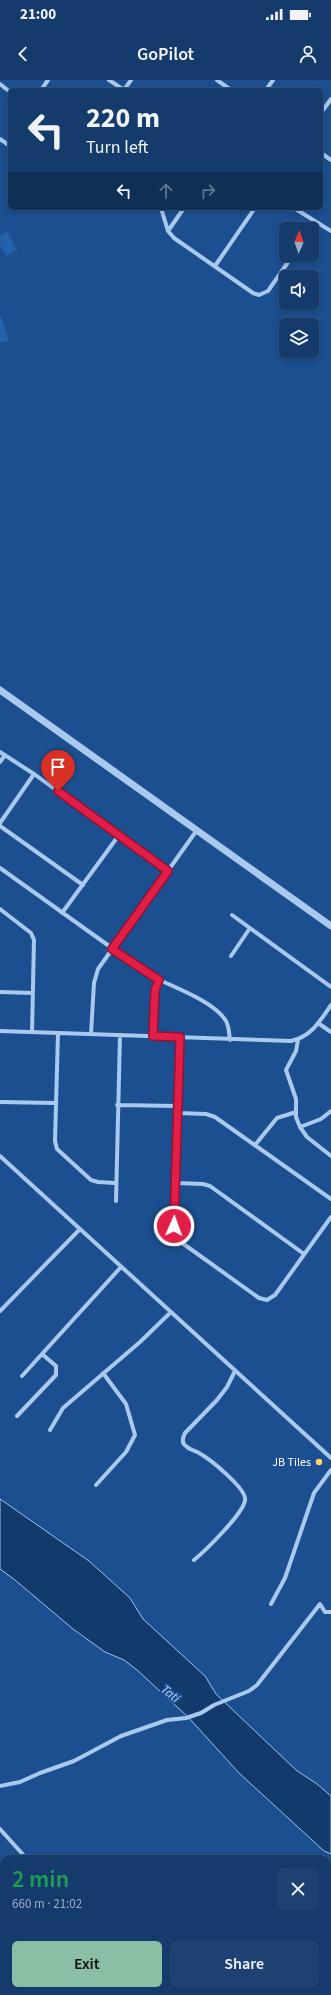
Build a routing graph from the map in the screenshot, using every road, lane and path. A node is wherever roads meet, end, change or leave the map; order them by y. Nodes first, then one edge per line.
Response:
1 (110, 80) edge
2 (217, 80) edge
3 (0, 84) edge
4 (121, 88) edge
5 (228, 88) edge
6 (8, 90) edge
7 (331, 99) edge
8 (323, 110) edge
9 (162, 210) edge
10 (183, 210) edge
11 (254, 210) edge
12 (297, 210) edge
13 (315, 222) edge
14 (319, 224) edge
15 (168, 231) junction
16 (331, 231) edge
17 (288, 262) edge
18 (215, 266) junction
19 (0, 690) edge
20 (0, 752) edge
21 (4, 756) junction
22 (0, 762) edge
23 (34, 774) junction
24 (0, 825) edge
25 (197, 830) junction
26 (119, 835) junction
27 (0, 868) edge
28 (168, 871) junction
29 (82, 885) junction
30 (0, 910) edge
31 (62, 913) junction
32 (232, 915) dead end
33 (331, 926) edge
34 (250, 928) junction
35 (112, 949) junction
36 (231, 956) dead end
37 (159, 980) junction
38 (331, 987) edge
39 (0, 992) edge
40 (33, 993) junction
41 (331, 1005) edge
42 (318, 1023) junction
43 (0, 1031) edge
44 (32, 1032) junction
45 (331, 1032) edge
46 (58, 1033) junction
47 (91, 1034) junction
48 (120, 1035) junction
49 (153, 1036) junction
50 (180, 1037) junction
51 (230, 1040) junction
52 (298, 1040) junction
53 (0, 1102) edge
54 (55, 1103) junction
55 (117, 1105) junction
56 (178, 1106) junction
57 (331, 1111) edge
58 (296, 1112) junction
59 (178, 1113) junction
60 (300, 1127) junction
61 (255, 1145) junction
62 (0, 1156) edge
63 (331, 1156) edge
64 (115, 1183) junction
65 (176, 1183) junction
66 (331, 1199) edge
67 (116, 1201) dead end
68 (331, 1217) edge
69 (80, 1228) junction
70 (304, 1254) junction
71 (121, 1267) junction
72 (0, 1311) edge
73 (171, 1312) junction
74 (42, 1354) junction
75 (235, 1371) junction
76 (103, 1373) junction
77 (22, 1376) dead end
78 (17, 1416) dead end
79 (50, 1430) dead end
80 (331, 1457) edge
81 (331, 1470) edge
82 (96, 1485) dead end
83 (194, 1560) dead end
84 (271, 1604) dead end
85 (331, 1612) edge
86 (0, 1786) edge
87 (0, 1829) edge
88 (23, 1855) edge

1 - 4 street
2 - 5 street
3 - 6 street
7 - 8 street
9 - 15 street
10 - 15 street
11 - 18 street
12 - 13 street
14 - 16 street
15 - 18 street
17 - 18 street
19 - 25 street
20 - 21 street
21 - 22 street
21 - 23 street
23 - 24 street
23 - 26 street
24 - 29 street
25 - 28 street
25 - 33 street
26 - 28 street
26 - 29 street
27 - 31 street
28 - 35 street
29 - 31 street
30 - 40 street
31 - 35 street
32 - 34 street
34 - 36 street
34 - 38 street
35 - 37 street
35 - 47 street
37 - 49 street
37 - 51 street
39 - 40 street
40 - 44 street
41 - 42 street
42 - 45 street
42 - 52 street
43 - 44 street
44 - 46 street
46 - 47 street
46 - 54 street
47 - 48 street
48 - 49 street
48 - 55 street
49 - 50 street
50 - 51 street
50 - 56 street
51 - 52 street
52 - 58 street
53 - 54 street
54 - 64 street
55 - 56 street
55 - 64 street
56 - 59 street
57 - 60 street
58 - 60 street
58 - 61 street
59 - 61 street
59 - 65 street
60 - 63 street
61 - 66 street
62 - 69 street
64 - 67 street
65 - 70 street
65 - 70 street
68 - 70 street
69 - 71 street
69 - 72 street
71 - 73 street
71 - 74 street
73 - 75 street
73 - 76 street
74 - 77 street
74 - 78 street
75 - 80 street
75 - 83 street
76 - 79 street
76 - 82 street
81 - 84 street
85 - 86 street
87 - 88 street

